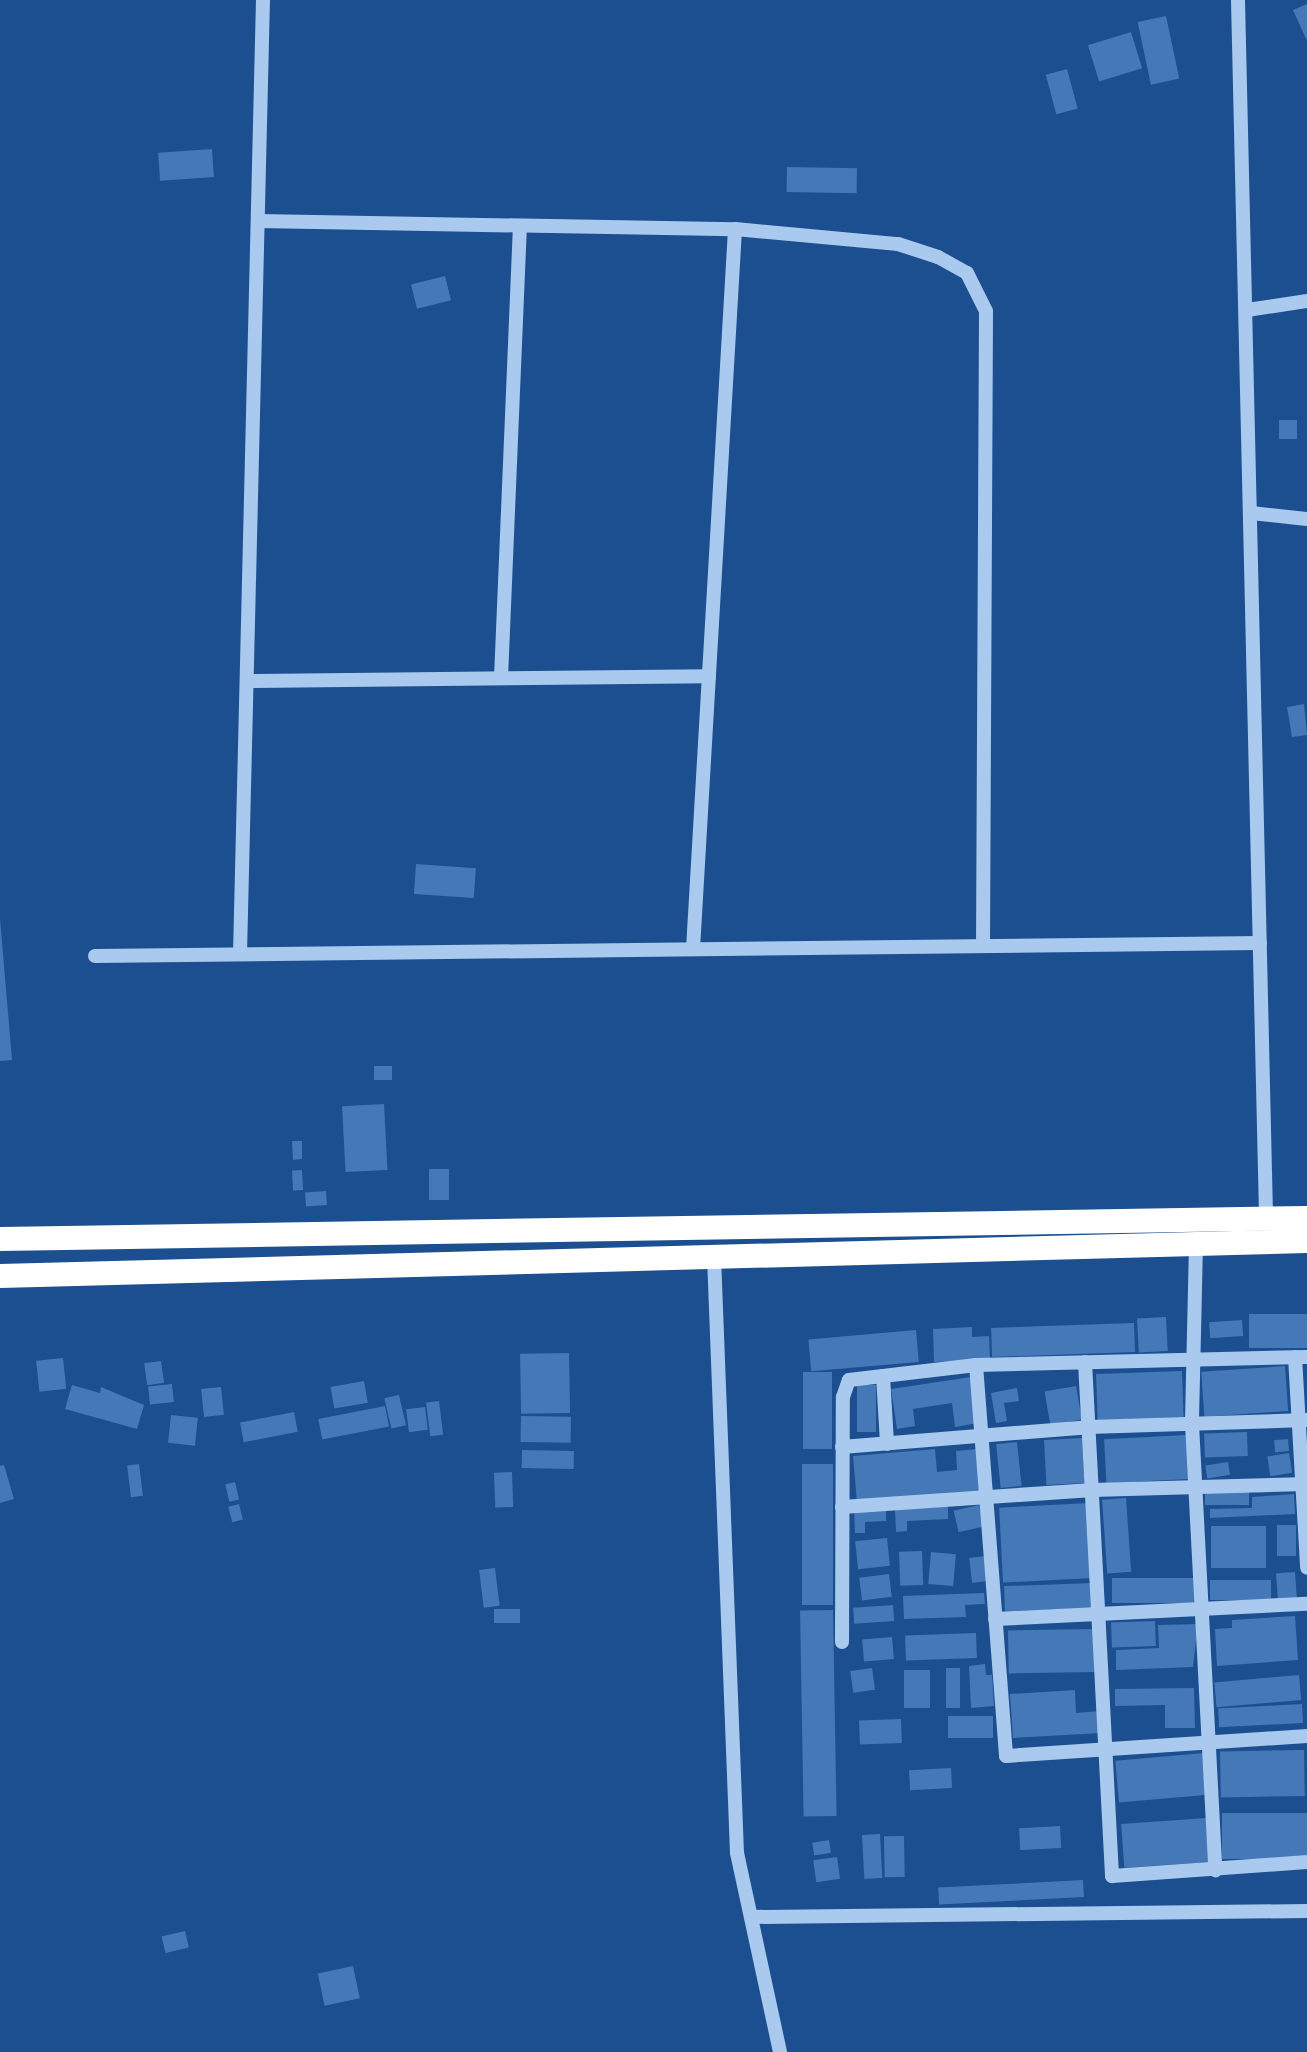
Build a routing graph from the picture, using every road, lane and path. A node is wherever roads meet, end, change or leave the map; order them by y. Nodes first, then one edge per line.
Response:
1 (263, 0) edge
2 (1238, 0) edge
3 (258, 221) junction
4 (520, 226) junction
5 (735, 229) junction
6 (1307, 301) edge
7 (1247, 310) junction
8 (1251, 513) junction
9 (1307, 519) edge
10 (709, 676) junction
11 (501, 678) junction
12 (247, 681) junction
13 (1260, 943) junction
14 (983, 946) junction
15 (693, 949) junction
16 (240, 954) junction
17 (95, 956) dead end
18 (1266, 1218) junction
19 (1307, 1218) edge
20 (0, 1239) edge
21 (1307, 1241) edge
22 (1196, 1244) junction
23 (714, 1257) junction
24 (0, 1276) edge
25 (1301, 1357) edge
26 (1193, 1361) junction
27 (1085, 1362) junction
28 (976, 1365) junction
29 (883, 1376) junction
30 (1303, 1420) edge
31 (1192, 1424) junction
32 (1088, 1427) junction
33 (982, 1437) junction
34 (887, 1444) junction
35 (842, 1447) junction
36 (1305, 1484) edge
37 (1195, 1486) junction
38 (1092, 1490) junction
39 (986, 1498) junction
40 (842, 1507) junction
41 (1307, 1568) edge
42 (1307, 1604) edge
43 (1202, 1610) junction
44 (1098, 1615) junction
45 (995, 1619) junction
46 (842, 1642) dead end
47 (1307, 1736) edge
48 (1208, 1741) junction
49 (1104, 1751) junction
50 (1307, 1862) edge
51 (1215, 1870) junction
52 (1307, 1911) edge
53 (751, 1917) junction
54 (780, 2052) edge

1 - 3 street
2 - 7 street
3 - 4 street
3 - 12 street
4 - 5 street
4 - 11 street
5 - 10 street
5 - 14 street
6 - 7 street
7 - 8 street
8 - 9 street
8 - 13 street
10 - 11 street
10 - 15 street
11 - 12 street
12 - 16 street
13 - 14 street
13 - 18 street
14 - 15 street
15 - 16 street
16 - 17 street
18 - 19 highway
18 - 20 highway
21 - 22 highway
22 - 23 highway
22 - 26 street
23 - 24 highway
23 - 53 street
25 - 26 street
25 - 30 street
26 - 27 street
26 - 31 street
27 - 28 street
27 - 32 street
28 - 29 street
28 - 33 street
29 - 34 street
29 - 35 street
30 - 31 street
30 - 36 street
31 - 32 street
31 - 37 street
32 - 33 street
32 - 38 street
33 - 34 street
33 - 39 street
34 - 35 street
35 - 40 street
36 - 37 street
36 - 41 street
37 - 38 street
37 - 43 street
38 - 39 street
38 - 44 street
39 - 40 street
39 - 45 street
40 - 46 street
42 - 43 street
43 - 44 street
43 - 48 street
44 - 45 street
44 - 49 street
45 - 49 street
47 - 48 street
48 - 49 street
48 - 51 street
49 - 51 street
50 - 51 street
52 - 53 street
53 - 54 street

